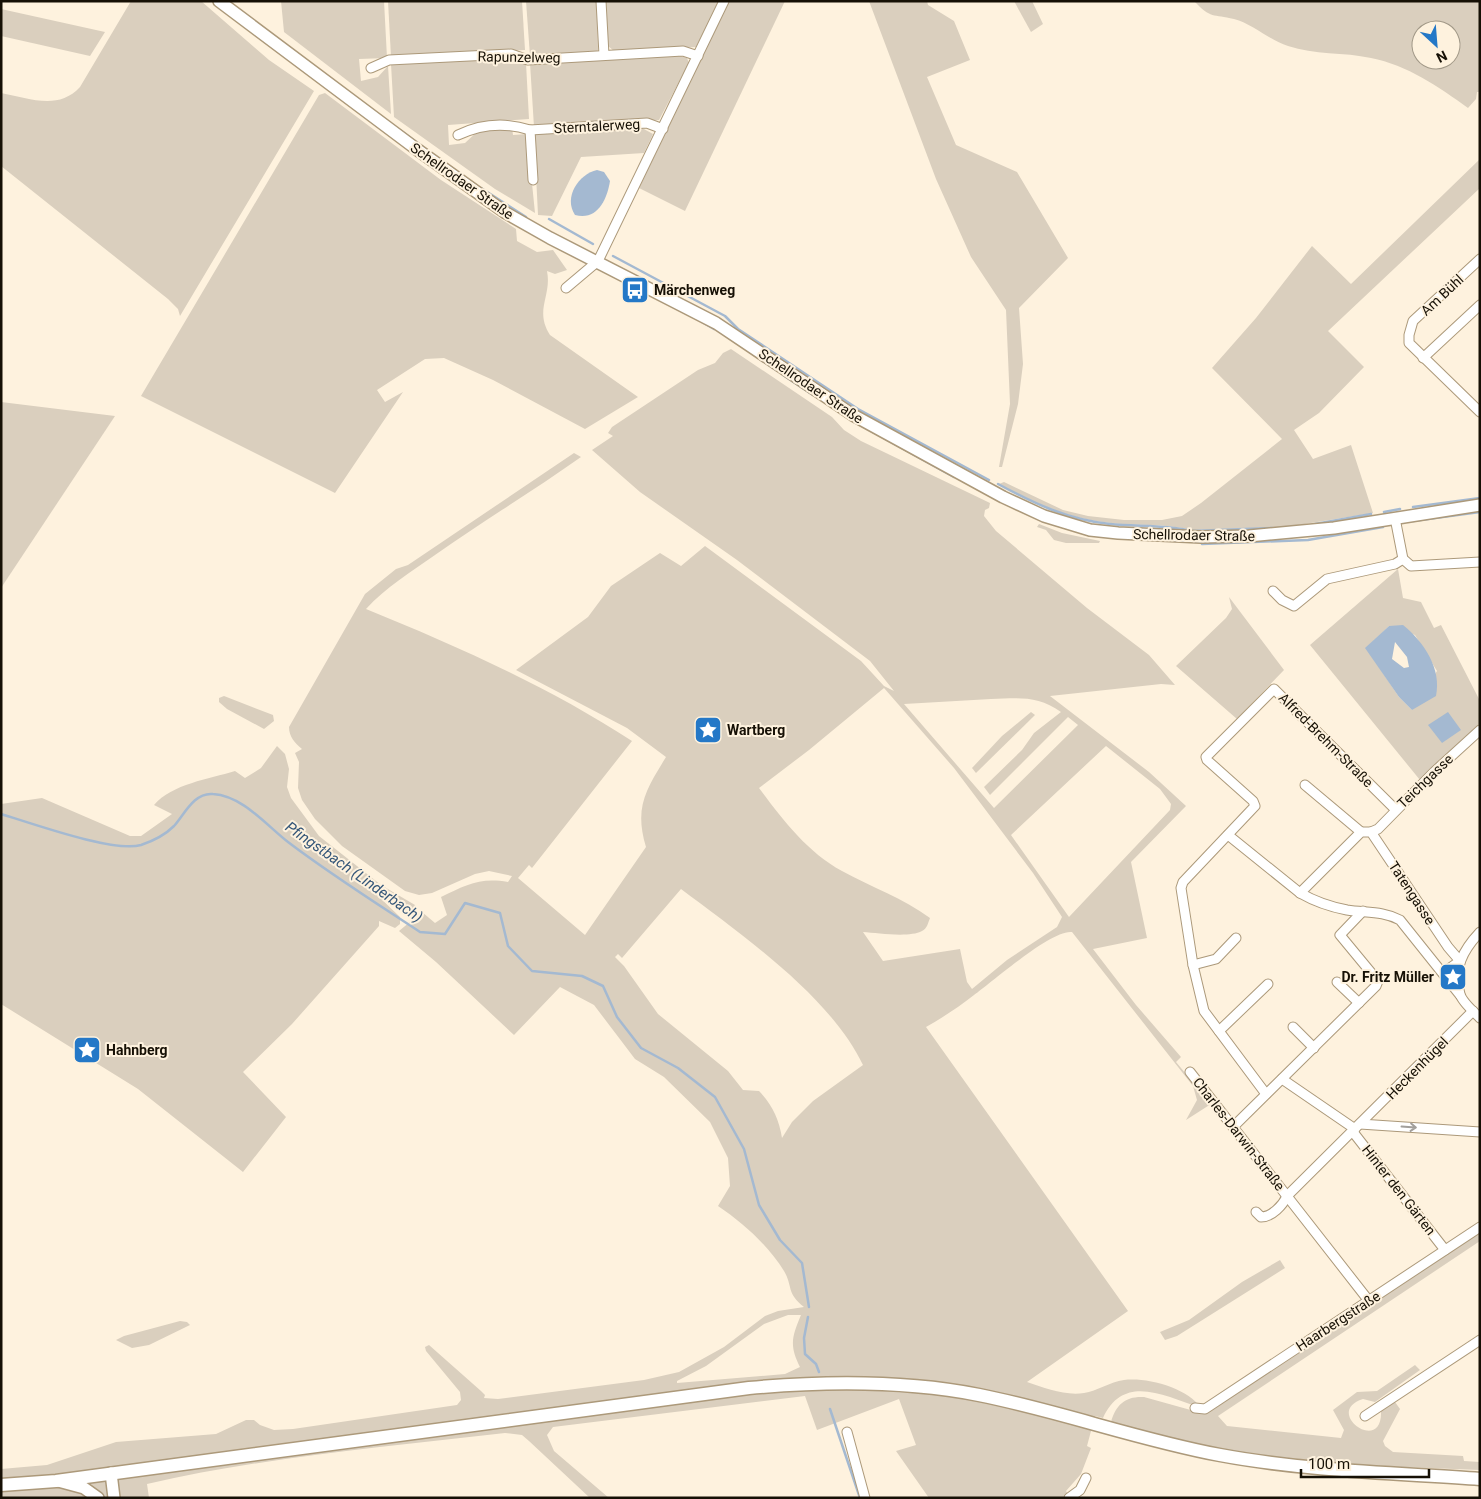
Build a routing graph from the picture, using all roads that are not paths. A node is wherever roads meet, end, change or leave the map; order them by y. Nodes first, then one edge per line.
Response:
1 (218, 1) edge
2 (601, 1) edge
3 (724, 1) edge
4 (604, 55) junction
5 (698, 56) junction
6 (371, 68) dead end
7 (663, 129) junction
8 (530, 130) junction
9 (458, 135) dead end
10 (533, 180) dead end
11 (1480, 259) edge
12 (598, 261) junction
13 (566, 288) dead end
14 (1480, 305) edge
15 (1423, 358) junction
16 (1480, 412) edge
17 (1480, 505) edge
18 (1395, 518) junction
19 (1403, 559) junction
20 (1480, 562) edge
21 (1274, 592) dead end
22 (1479, 732) edge
23 (1305, 785) dead end
24 (1396, 810) junction
25 (1361, 832) junction
26 (1371, 832) junction
27 (1228, 835) junction
28 (1300, 893) junction
29 (1363, 911) junction
30 (1480, 932) edge
31 (1236, 938) dead end
32 (1460, 961) junction
33 (1193, 965) junction
34 (1443, 973) junction
35 (1337, 982) dead end
36 (1268, 984) dead end
37 (1460, 994) junction
38 (1359, 1003) junction
39 (1476, 1015) edge
40 (1293, 1027) dead end
41 (1219, 1031) junction
42 (1314, 1048) junction
43 (1190, 1072) dead end
44 (1282, 1080) junction
45 (1266, 1094) junction
46 (1234, 1126) junction
47 (1356, 1128) junction
48 (1480, 1132) edge
49 (1287, 1196) junction
50 (1256, 1212) dead end
51 (1480, 1227) edge
52 (1445, 1250) junction
53 (1369, 1301) junction
54 (1480, 1340) edge
55 (1196, 1408) dead end
56 (1365, 1416) dead end
57 (846, 1432) dead end
58 (111, 1474) junction
59 (1086, 1478) dead end
60 (1480, 1479) edge
61 (56, 1481) junction
62 (1, 1485) edge
63 (98, 1498) edge
64 (114, 1498) edge
65 (865, 1498) edge
66 (1069, 1498) edge

1 - 12 street, Schellrodaer Straße
2 - 4 street
3 - 5 street
4 - 5 street, Rapunzelweg
4 - 6 street, Rapunzelweg
5 - 7 street
7 - 8 street, Sterntalerweg
7 - 12 street
8 - 9 street, Sterntalerweg
8 - 10 street
11 - 15 street, Am Bühl
12 - 13 street
12 - 18 street, Schellrodaer Straße
14 - 15 street
15 - 16 street, Am Bühl
17 - 18 street, Schellrodaer Straße
18 - 19 street
19 - 20 street
19 - 21 street
22 - 24 street, Teichgasse
23 - 25 street
24 - 26 street, Teichgasse
24 - 27 street, Alfred-Brehm-Straße
25 - 26 street
25 - 28 street
26 - 32 street, Tatengasse
27 - 28 street
27 - 33 street, Alfred-Brehm-Straße
28 - 29 street
29 - 34 street
29 - 38 street
30 - 32 street
31 - 33 street
32 - 34 street
32 - 37 street
33 - 41 street, Alfred-Brehm-Straße
34 - 37 street
35 - 38 street
36 - 41 street
37 - 39 street
38 - 42 street
39 - 47 street, Heckenhügel
40 - 42 street
41 - 45 street, Alfred-Brehm-Straße
42 - 44 street
43 - 46 street, Charles-Darwin-Straße
44 - 45 street
44 - 47 street, Hinter den Gärten
45 - 46 street
46 - 49 street, Charles-Darwin-Straße
47 -> 48 street
47 - 49 street, Charles-Darwin-Straße
47 - 52 street, Hinter den Gärten
49 - 50 street
49 - 53 street, Charles-Darwin-Straße
51 - 52 street, Haarbergstraße
52 - 53 street, Haarbergstraße
53 - 55 street, Haarbergstraße
54 - 56 street
57 - 65 street
58 - 60 main road
58 - 61 main road
58 - 64 street
59 - 66 street
61 - 62 main road
61 - 63 street

